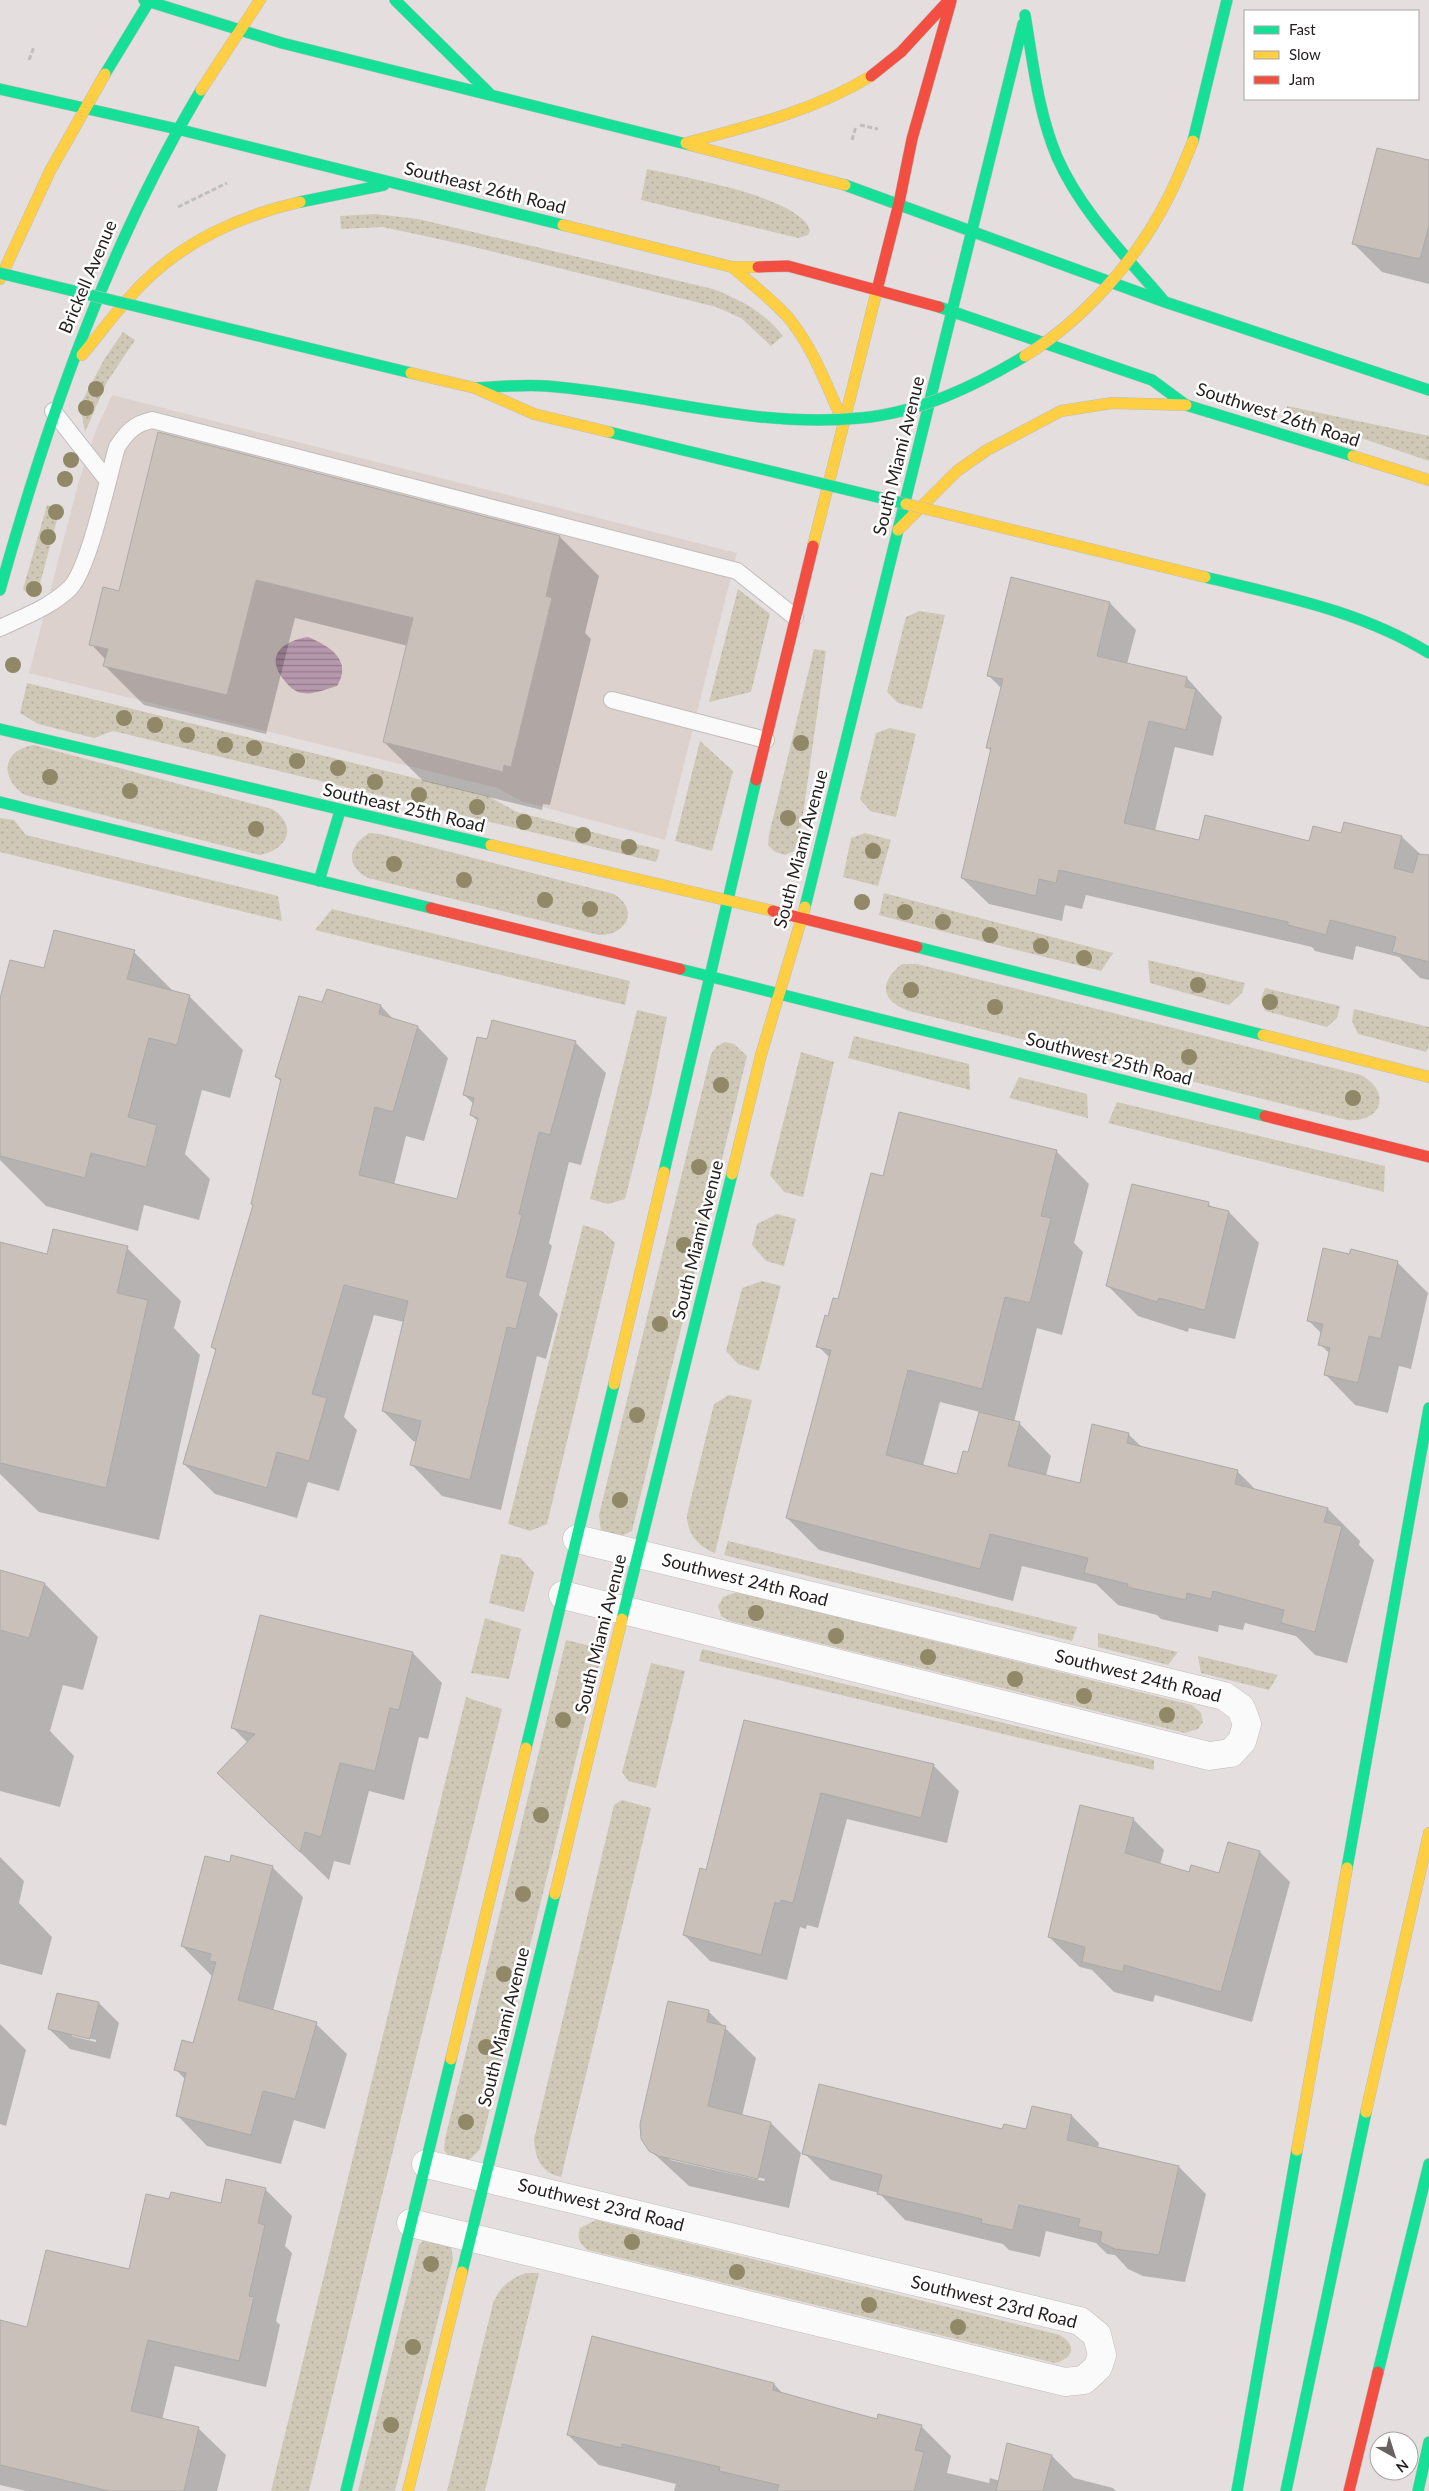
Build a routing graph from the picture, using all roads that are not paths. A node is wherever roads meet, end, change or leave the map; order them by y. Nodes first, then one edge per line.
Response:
1 (148, 0) edge
2 (260, 0) edge
3 (394, 0) edge
4 (950, 0) edge
5 (1028, 0) edge
6 (1227, 0) edge
7 (1025, 15) junction
8 (238, 30) junction
9 (0, 89) edge
10 (490, 94) junction
11 (86, 108) junction
12 (177, 129) junction
13 (685, 143) junction
14 (395, 183) junction
15 (899, 203) junction
16 (972, 230) junction
17 (732, 267) junction
18 (0, 273) edge
19 (0, 279) edge
20 (877, 290) junction
21 (1165, 302) junction
22 (952, 311) junction
23 (68, 372) junction
24 (475, 388) junction
25 (1429, 390) edge
26 (1186, 405) junction
27 (52, 411) junction
28 (842, 422) junction
29 (1429, 480) edge
30 (108, 481) junction
31 (898, 530) junction
32 (0, 590) edge
33 (795, 617) junction
34 (0, 628) edge
35 (1429, 653) edge
36 (612, 700) dead end
37 (0, 729) edge
38 (766, 740) junction
39 (0, 802) edge
40 (340, 811) junction
41 (320, 881) junction
42 (727, 901) junction
43 (801, 918) junction
44 (708, 977) junction
45 (780, 994) junction
46 (1429, 1077) edge
47 (1429, 1157) edge
48 (1429, 1408) edge
49 (577, 1538) junction
50 (638, 1554) junction
51 (563, 1595) junction
52 (625, 1611) junction
53 (1429, 1833) edge
54 (426, 2164) junction
55 (1429, 2164) edge
56 (485, 2177) junction
57 (411, 2223) junction
58 (470, 2236) junction
59 (1429, 2442) edge
60 (346, 2491) edge
61 (408, 2491) edge
62 (1237, 2491) edge
63 (1286, 2491) edge
64 (1349, 2491) edge
65 (1418, 2491) edge

1 - 8 main road
1 - 11 main road
2 - 8 main road, Brickell Avenue
3 - 10 main road
4 - 13 main road
4 - 15 main road
5 - 7 main road, South Miami Avenue
6 - 24 main road, bridge
7 - 16 main road, South Miami Avenue
7 - 21 main road
8 - 10 main road
8 - 12 main road, Brickell Avenue
9 - 11 main road, Southeast 26th Road
10 - 13 main road
11 - 12 main road, Southeast 26th Road
11 - 19 main road
12 - 14 main road, Southeast 26th Road
12 - 23 main road, Brickell Avenue
13 - 15 main road
14 - 17 main road, Southeast 26th Road
14 - 23 main road
15 - 16 main road
15 - 20 main road
16 - 21 main road
16 - 22 main road, South Miami Avenue
17 - 20 main road, Southeast 26th Road
17 - 28 main road
18 - 24 main road, bridge
20 - 22 main road, Southwest 26th Road
20 - 28 main road
21 - 25 main road
22 - 26 main road, Southwest 26th Road
22 - 31 main road, South Miami Avenue
23 - 27 main road, Brickell Avenue
24 - 35 main road, bridge
26 - 29 main road, Southwest 26th Road
26 - 31 main road
27 - 30 lane
27 - 32 main road, Brickell Avenue
28 - 33 main road
30 - 33 lane
30 - 34 lane
31 - 43 main road, South Miami Avenue
33 - 38 main road
36 - 38 lane
37 - 40 main road, Southeast 25th Road
38 - 42 main road
39 - 41 main road
40 - 41 main road
40 - 42 main road, Southeast 25th Road
41 - 44 main road
42 - 43 main road, Southeast 25th Road
42 - 44 main road
43 - 45 main road, South Miami Avenue
43 - 46 main road
44 - 45 main road
44 - 49 main road
45 - 47 main road, Southwest 25th Road
45 - 50 main road, South Miami Avenue
48 - 62 main road
49 - 50 street, Southwest 24th Road
49 - 51 main road
50 - 52 main road, South Miami Avenue
50 - 52 street, Southwest 24th Road
51 - 52 street, Southwest 24th Road
51 - 54 main road
52 - 56 main road, South Miami Avenue
53 - 63 main road
54 - 56 street, Southwest 23rd Road
54 - 57 main road
55 - 64 main road
56 - 58 main road, South Miami Avenue
56 - 58 street, Southwest 23rd Road
57 - 58 street, Southwest 23rd Road
57 - 60 main road
58 - 61 main road, South Miami Avenue
59 - 65 main road

